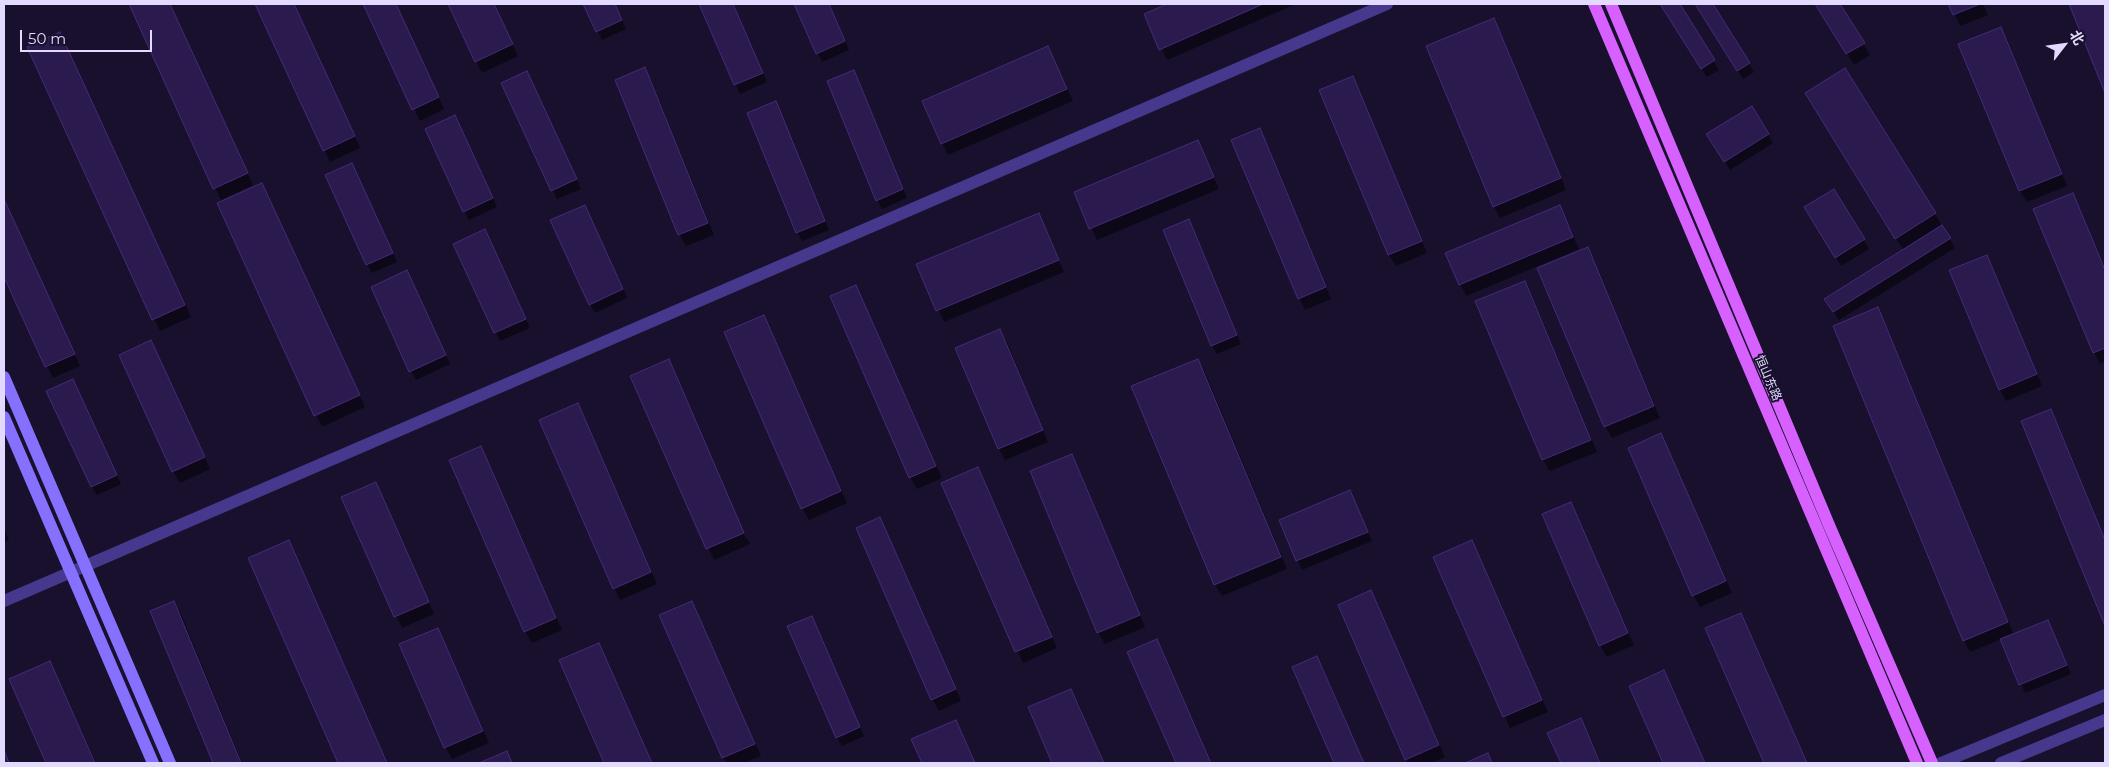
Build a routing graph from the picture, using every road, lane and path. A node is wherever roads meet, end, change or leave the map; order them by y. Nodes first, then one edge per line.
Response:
1 (1387, 4) edge
2 (1594, 4) edge
3 (1611, 4) edge
4 (4, 377) edge
5 (4, 417) edge
6 (85, 566) junction
7 (71, 573) junction
8 (4, 601) edge
9 (2105, 695) edge
10 (2105, 720) edge
11 (153, 763) edge
12 (170, 763) edge
13 (1917, 763) edge
14 (1932, 763) edge
15 (1941, 763) edge
16 (2001, 763) edge

1 - 6 street
2 - 13 main road, 恒山东路
3 - 14 main road, 恒山东路
4 - 6 main road
5 - 7 main road
6 - 7 street
6 - 12 main road
7 - 8 street
7 - 11 main road
9 - 15 street
10 - 16 street

